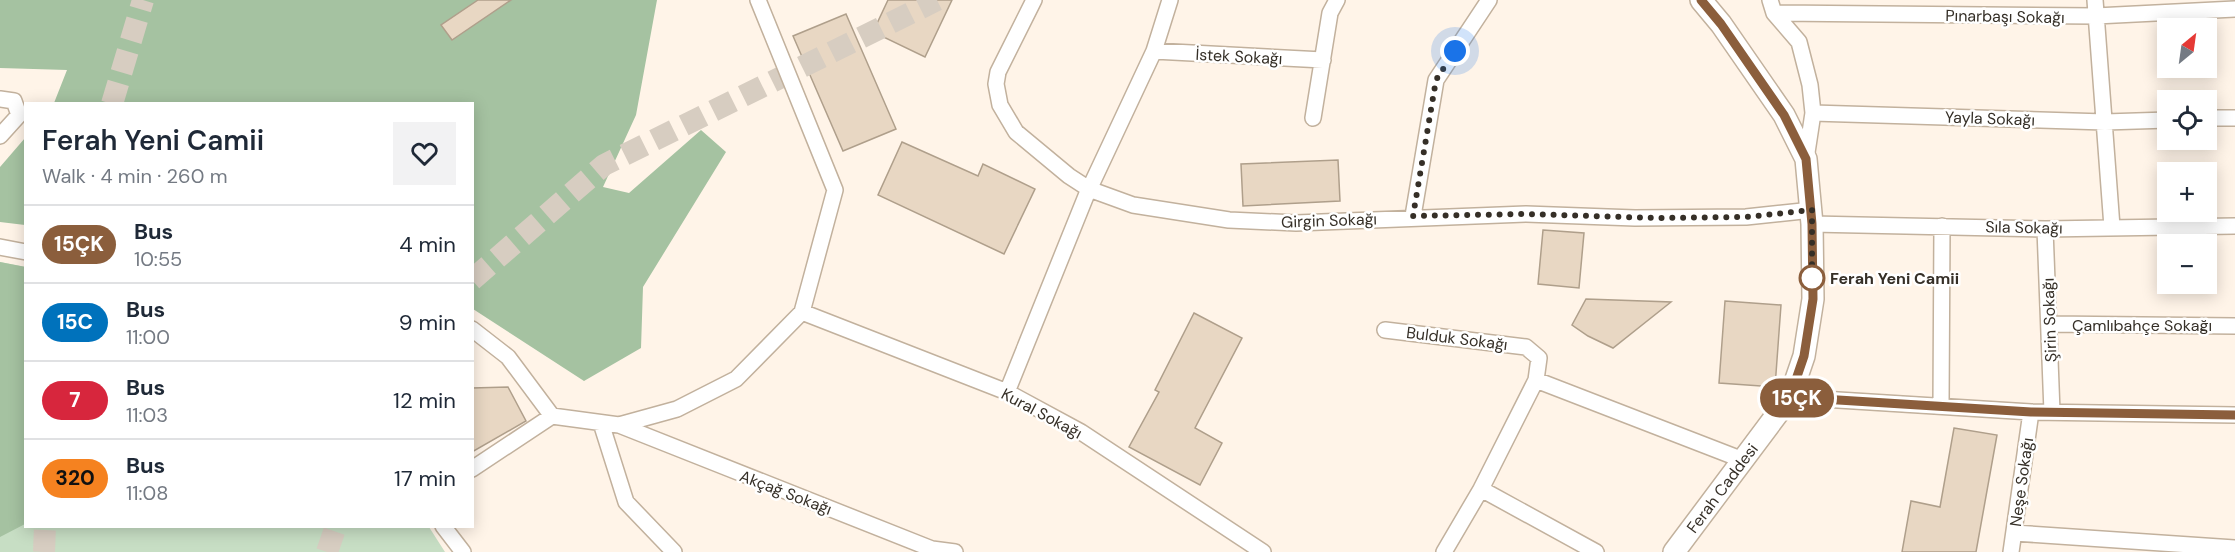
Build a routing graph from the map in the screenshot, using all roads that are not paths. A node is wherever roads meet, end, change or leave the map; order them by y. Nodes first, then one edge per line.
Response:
1 (758, 0) edge
2 (1034, 0) edge
3 (1170, 0) edge
4 (1337, 0) edge
5 (1489, 0) edge
6 (1701, 0) edge
7 (2095, 0) edge
8 (1772, 7) edge
9 (2235, 9) edge
10 (2096, 16) junction
11 (1154, 51) junction
12 (1323, 60) junction
13 (0, 99) edge
14 (1813, 113) junction
15 (1313, 118) dead end
16 (2217, 118) edge
17 (2235, 118) edge
18 (2157, 120) edge
19 (2105, 122) junction
20 (0, 136) edge
21 (1806, 159) junction
22 (1089, 189) junction
23 (1413, 216) junction
24 (1812, 217) junction
25 (1942, 226) junction
26 (2235, 226) edge
27 (2112, 227) junction
28 (2045, 229) junction
29 (0, 247) edge
30 (24, 252) edge
31 (802, 312) junction
32 (2049, 324) junction
33 (2235, 326) edge
34 (1385, 330) dead end
35 (474, 331) edge
36 (1536, 380) junction
37 (1007, 392) junction
38 (1790, 397) junction
39 (1941, 406) junction
40 (2031, 412) junction
41 (2052, 412) junction
42 (2235, 414) edge
43 (552, 416) junction
44 (601, 423) junction
45 (619, 425) junction
46 (1743, 460) junction
47 (474, 468) edge
48 (1481, 489) junction
49 (445, 528) edge
50 (2014, 533) junction
51 (2235, 548) edge
52 (931, 550) edge
53 (2217, 550) edge
54 (463, 552) edge
55 (674, 552) edge
56 (955, 552) edge
57 (1263, 552) edge
58 (1444, 552) edge
59 (1596, 552) edge
60 (1674, 552) edge
61 (2011, 552) edge

1 - 31 street
2 - 22 street, Girgin Sokağı
3 - 11 street
4 - 12 street
5 - 23 street
6 - 21 street, Ferah Caddesi
7 - 10 street
8 - 10 street, Pınarbaşı Sokağı
8 - 14 street
9 - 10 street, Pınarbaşı Sokağı
10 - 19 street
11 - 12 street, İstek Sokağı
11 - 22 street
12 - 15 street
13 - 20 street
14 - 19 street, Yayla Sokağı
14 - 21 street
16 - 17 street
18 - 19 street, Yayla Sokağı
19 - 27 street
21 - 24 street, Ferah Caddesi
22 - 23 street, Girgin Sokağı
22 - 37 street
23 - 24 street, Girgin Sokağı
24 - 25 street, Sıla Sokağı
24 - 38 street, Ferah Caddesi
25 - 28 street, Sıla Sokağı
25 - 39 street
26 - 27 street, Sıla Sokağı
27 - 28 street, Sıla Sokağı
28 - 32 street, Şirin Sokağı
29 - 30 street
31 - 37 street, Kural Sokağı
31 - 45 street
32 - 33 street, Çamlıbahçe Sokağı
32 - 41 street, Şirin Sokağı
34 - 36 street, Bulduk Sokağı
35 - 43 street
36 - 46 street
36 - 48 street
37 - 57 street, Kural Sokağı
38 - 39 street
38 - 46 street, Ferah Caddesi
39 - 40 street
40 - 41 street
40 - 50 street, Neşe Sokağı
41 - 42 street
43 - 44 street
43 - 47 street
44 - 45 street
44 - 55 street
45 - 52 street, Akçağ Sokağı
46 - 60 street, Ferah Caddesi
48 - 58 street
48 - 59 street
49 - 54 street
50 - 53 street
50 - 61 street, Neşe Sokağı
51 - 53 street
52 - 56 street, Akçağ Sokağı

